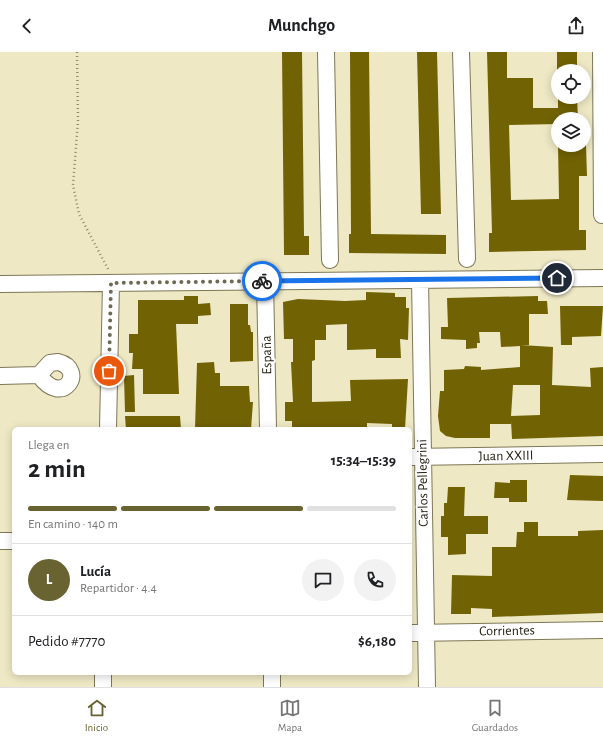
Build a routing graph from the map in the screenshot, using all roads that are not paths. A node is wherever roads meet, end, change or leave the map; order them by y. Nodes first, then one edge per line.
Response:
1 (326, 52) edge
2 (461, 52) edge
3 (601, 52) edge
4 (602, 215) edge
5 (466, 259) dead end
6 (330, 260) dead end
7 (603, 278) edge
8 (420, 280) junction
9 (266, 281) junction
10 (111, 283) junction
11 (0, 284) edge
12 (39, 375) dead end
13 (0, 376) edge
14 (108, 427) edge
15 (268, 427) edge
16 (603, 454) edge
17 (416, 457) edge
18 (0, 541) edge
19 (12, 541) edge
20 (603, 630) edge
21 (412, 633) edge
22 (426, 633) junction
23 (103, 675) edge
24 (272, 675) edge
25 (103, 687) edge
26 (272, 687) edge
27 (427, 687) edge

1 - 6 street
2 - 5 street
3 - 4 street
7 - 8 street
8 - 9 street
8 - 17 street, Carlos Pellegrini
9 - 10 street
9 - 15 street, España
10 - 11 street
10 - 14 street
12 - 13 street
16 - 17 street, Juan XXIII
17 - 22 street, Carlos Pellegrini
18 - 19 street
20 - 22 street, Corrientes
21 - 22 street, Corrientes
22 - 27 street, Carlos Pellegrini
23 - 25 street
24 - 26 street

